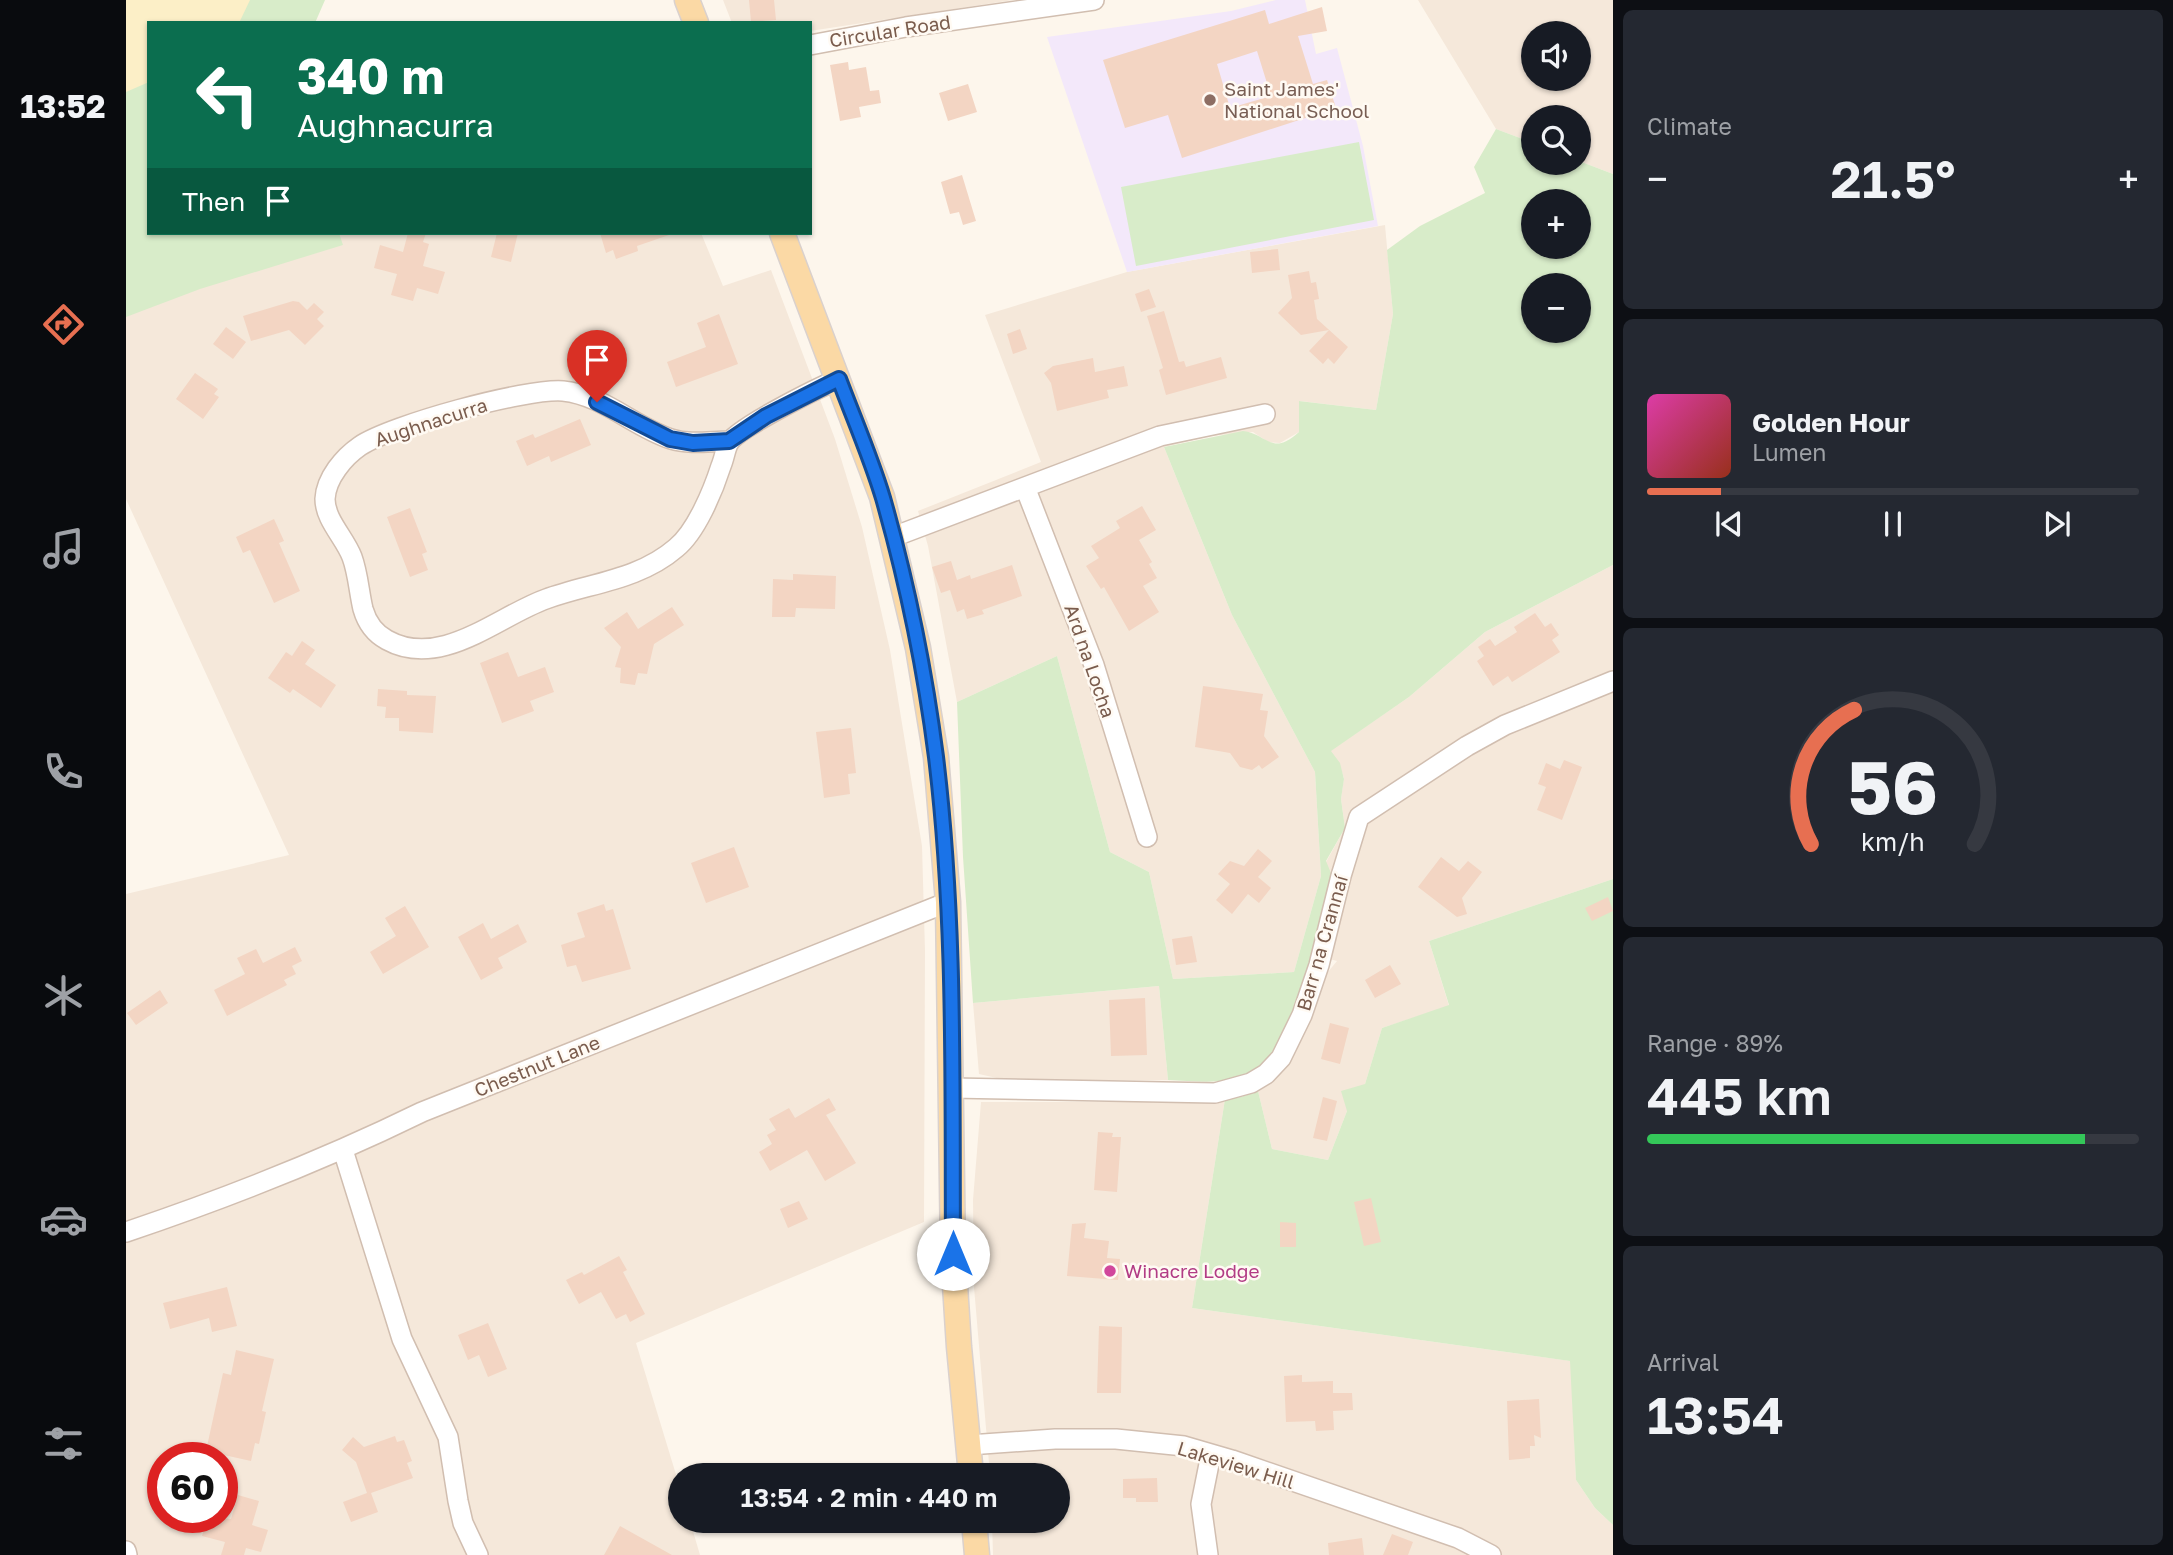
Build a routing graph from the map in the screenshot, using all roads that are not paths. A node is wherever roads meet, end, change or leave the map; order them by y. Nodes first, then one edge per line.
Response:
1 (687, 0) edge
2 (1094, 0) edge
3 (695, 21) edge
4 (812, 45) edge
5 (783, 235) edge
6 (839, 379) junction
7 (1265, 414) dead end
8 (729, 441) junction
9 (1025, 487) junction
10 (893, 537) junction
11 (1613, 681) edge
12 (1147, 837) dead end
13 (948, 901) junction
14 (952, 1088) junction
15 (344, 1150) junction
16 (126, 1232) edge
17 (968, 1445) junction
18 (1211, 1454) junction
19 (970, 1463) edge
20 (975, 1533) edge
21 (478, 1555) edge
22 (977, 1555) edge
23 (1208, 1555) edge
24 (1491, 1555) edge

1 - 3 main road
2 - 4 street, Circular Road
5 - 6 main road
6 - 8 street
6 - 10 main road
7 - 9 street
8 - 8 street, Aughnacurra
9 - 10 street
9 - 12 street, Ard na Locha
10 - 13 main road
11 - 14 street, Barr na Crannaí
13 - 14 main road
13 - 15 street, Chestnut Lane
14 - 17 main road
15 - 16 street, Chestnut Lane
15 - 21 street
17 - 18 street, Lakeview Hill
17 - 19 main road
18 - 23 street
18 - 24 street, Lakeview Hill
20 - 22 main road

